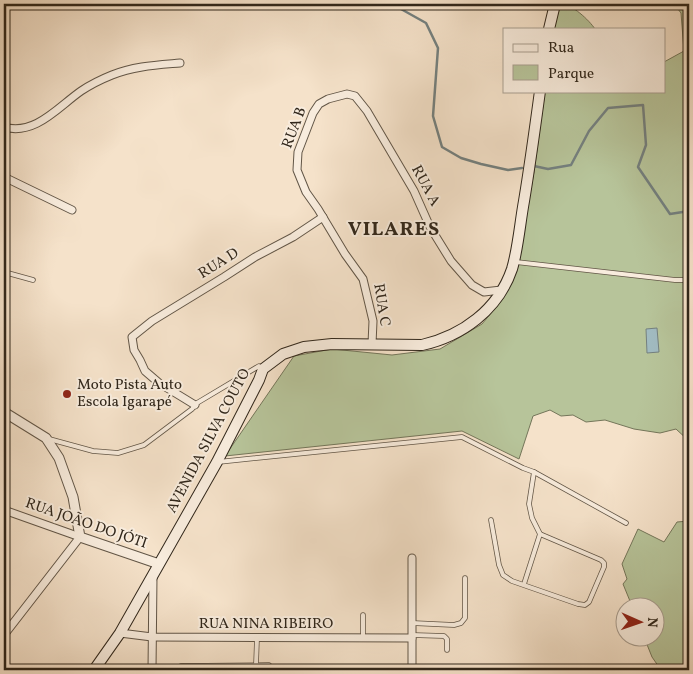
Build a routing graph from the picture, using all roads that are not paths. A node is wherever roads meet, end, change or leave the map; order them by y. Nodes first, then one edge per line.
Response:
1 (555, 4) edge
2 (549, 28) edge
3 (180, 63) dead end
4 (540, 92) edge
5 (355, 96) joint
6 (4, 126) edge
7 (297, 170) joint
8 (4, 176) edge
9 (72, 210) dead end
10 (323, 218) junction
11 (514, 261) junction
12 (4, 272) edge
13 (33, 280) dead end
14 (689, 280) edge
15 (501, 290) junction
16 (372, 344) junction
17 (263, 369) junction
18 (195, 405) junction
19 (4, 412) edge
20 (46, 438) junction
21 (217, 462) junction
22 (534, 472) junction
23 (4, 510) edge
24 (492, 520) dead end
25 (626, 523) dead end
26 (540, 534) junction
27 (80, 536) junction
28 (412, 558) dead end
29 (159, 564) junction
30 (153, 575) junction
31 (464, 578) dead end
32 (524, 584) junction
33 (362, 615) dead end
34 (412, 623) junction
35 (120, 633) junction
36 (4, 635) edge
37 (412, 636) junction
38 (152, 637) junction
39 (257, 638) junction
40 (363, 638) junction
41 (447, 650) dead end
42 (256, 665) junction
43 (181, 666) dead end
44 (94, 670) edge
45 (152, 670) edge
46 (274, 670) edge
47 (412, 670) edge

1 - 2 main road
3 - 6 street
4 - 11 main road, AVENIDA SILVA COUTO
5 - 7 street, RUA B
5 - 15 street, RUA A
7 - 10 street, RUA C
8 - 9 street
10 - 16 street, RUA C
10 - 18 street, RUA D
11 - 14 lane
11 - 15 main road, AVENIDA SILVA COUTO
12 - 13 lane
15 - 16 main road, AVENIDA SILVA COUTO
16 - 17 main road, AVENIDA SILVA COUTO
17 - 18 lane
17 - 21 main road, AVENIDA SILVA COUTO
18 - 20 lane
19 - 20 street
20 - 27 street
21 - 22 lane
21 - 29 main road, AVENIDA SILVA COUTO
22 - 25 lane
22 - 26 lane
23 - 27 street, RUA JOÃO DO JÓTI
24 - 32 lane
26 - 32 lane
26 - 32 lane
27 - 29 street, RUA JOÃO DO JÓTI
27 - 36 street
28 - 34 street
29 - 30 main road, AVENIDA SILVA COUTO
30 - 35 main road, AVENIDA SILVA COUTO
30 - 38 street
31 - 34 lane
33 - 40 lane
34 - 37 street
35 - 38 street, RUA NINA RIBEIRO
35 - 44 main road, AVENIDA SILVA COUTO
37 - 40 street, RUA NINA RIBEIRO
37 - 41 lane
37 - 47 street
38 - 39 street, RUA NINA RIBEIRO
38 - 45 street
39 - 40 street, RUA NINA RIBEIRO
39 - 42 lane
42 - 43 lane
42 - 46 lane

